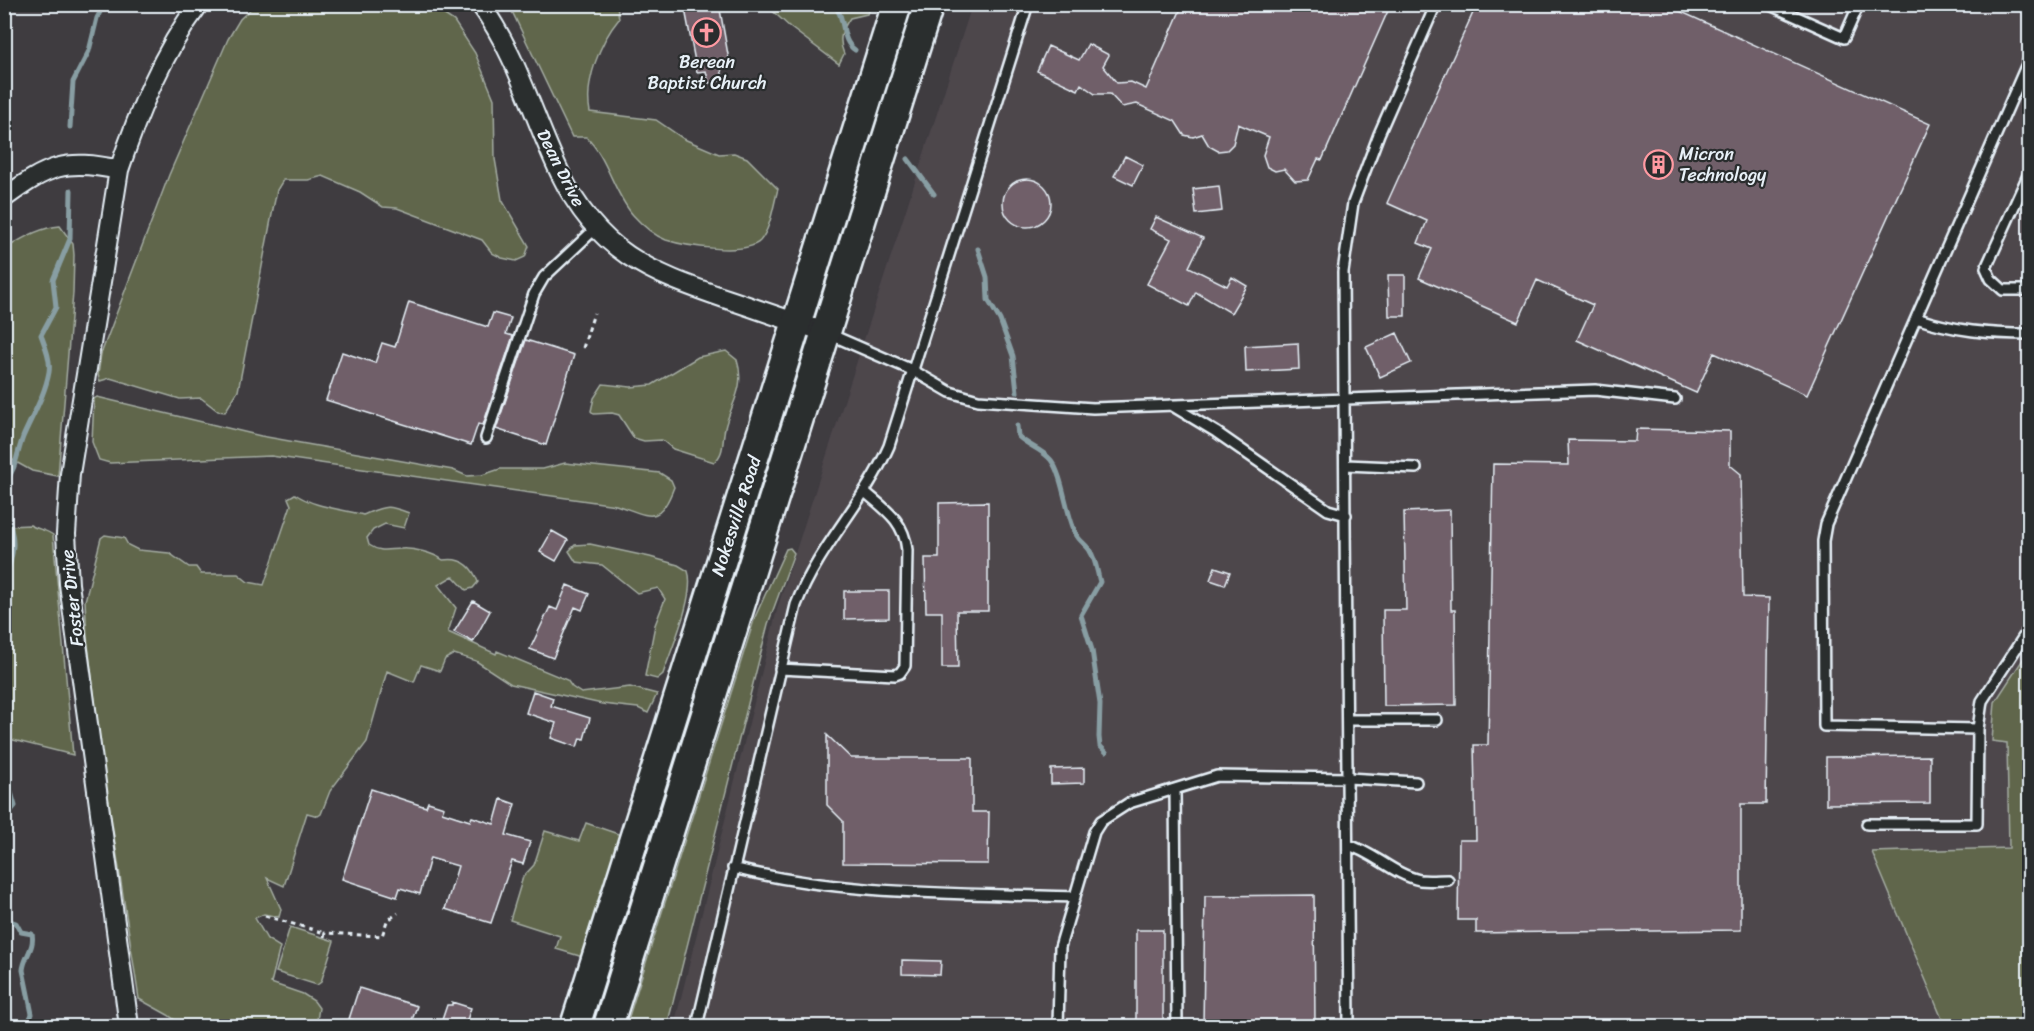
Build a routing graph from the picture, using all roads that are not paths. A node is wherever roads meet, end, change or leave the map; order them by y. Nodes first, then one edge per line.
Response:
1 (199, 4) edge
2 (480, 4) edge
3 (897, 4) edge
4 (929, 4) edge
5 (1028, 4) edge
6 (1436, 4) edge
7 (1768, 4) edge
8 (1859, 4) edge
9 (2030, 57) edge
10 (119, 170) junction
11 (2030, 171) edge
12 (4, 198) edge
13 (596, 228) junction
14 (2030, 290) edge
15 (1916, 318) junction
16 (798, 323) junction
17 (826, 332) junction
18 (2030, 334) edge
19 (912, 370) junction
20 (1344, 398) junction
21 (1675, 399) dead end
22 (1171, 405) junction
23 (486, 438) dead end
24 (1346, 465) junction
25 (1416, 468) dead end
26 (865, 492) junction
27 (1346, 515) junction
28 (2030, 627) edge
29 (780, 669) junction
30 (1348, 720) junction
31 (1437, 720) dead end
32 (1978, 729) junction
33 (1348, 778) junction
34 (1416, 782) dead end
35 (1175, 789) junction
36 (1867, 824) dead end
37 (638, 829) junction
38 (668, 838) junction
39 (1348, 845) junction
40 (733, 868) junction
41 (1448, 880) dead end
42 (1075, 897) junction
43 (129, 1026) edge
44 (575, 1026) edge
45 (608, 1026) edge
46 (697, 1026) edge
47 (1058, 1026) edge
48 (1177, 1026) edge
49 (1349, 1026) edge

1 - 10 street
2 - 13 street, Dean Drive
3 - 16 highway, Nokesville Road
4 - 17 highway, Nokesville Road
5 - 19 lane
6 - 20 lane
7 - 8 lane
9 - 15 lane
10 - 12 street
10 - 43 street, Foster Drive
11 - 14 lane
13 - 16 street, Dean Drive
13 - 23 lane
15 - 18 lane
15 - 32 lane
16 - 17 street, Dean Drive
16 - 37 highway, Nokesville Road
17 - 19 lane
17 - 38 highway, Nokesville Road
19 - 22 lane
19 - 26 lane
20 - 21 lane
20 - 22 lane
20 - 24 lane
22 - 27 lane
24 - 25 lane
24 - 27 lane
26 - 29 lane
26 - 29 lane
27 - 30 lane
28 - 32 lane
29 - 40 lane
30 - 31 lane
30 - 33 lane
32 - 36 lane
33 - 34 lane
33 - 35 lane
33 - 39 lane
35 - 42 lane
35 - 48 lane
37 - 38 highway
37 - 44 highway, Nokesville Road
38 - 45 highway, Nokesville Road
39 - 41 lane
39 - 49 lane
40 - 42 lane
40 - 46 lane
42 - 47 lane

